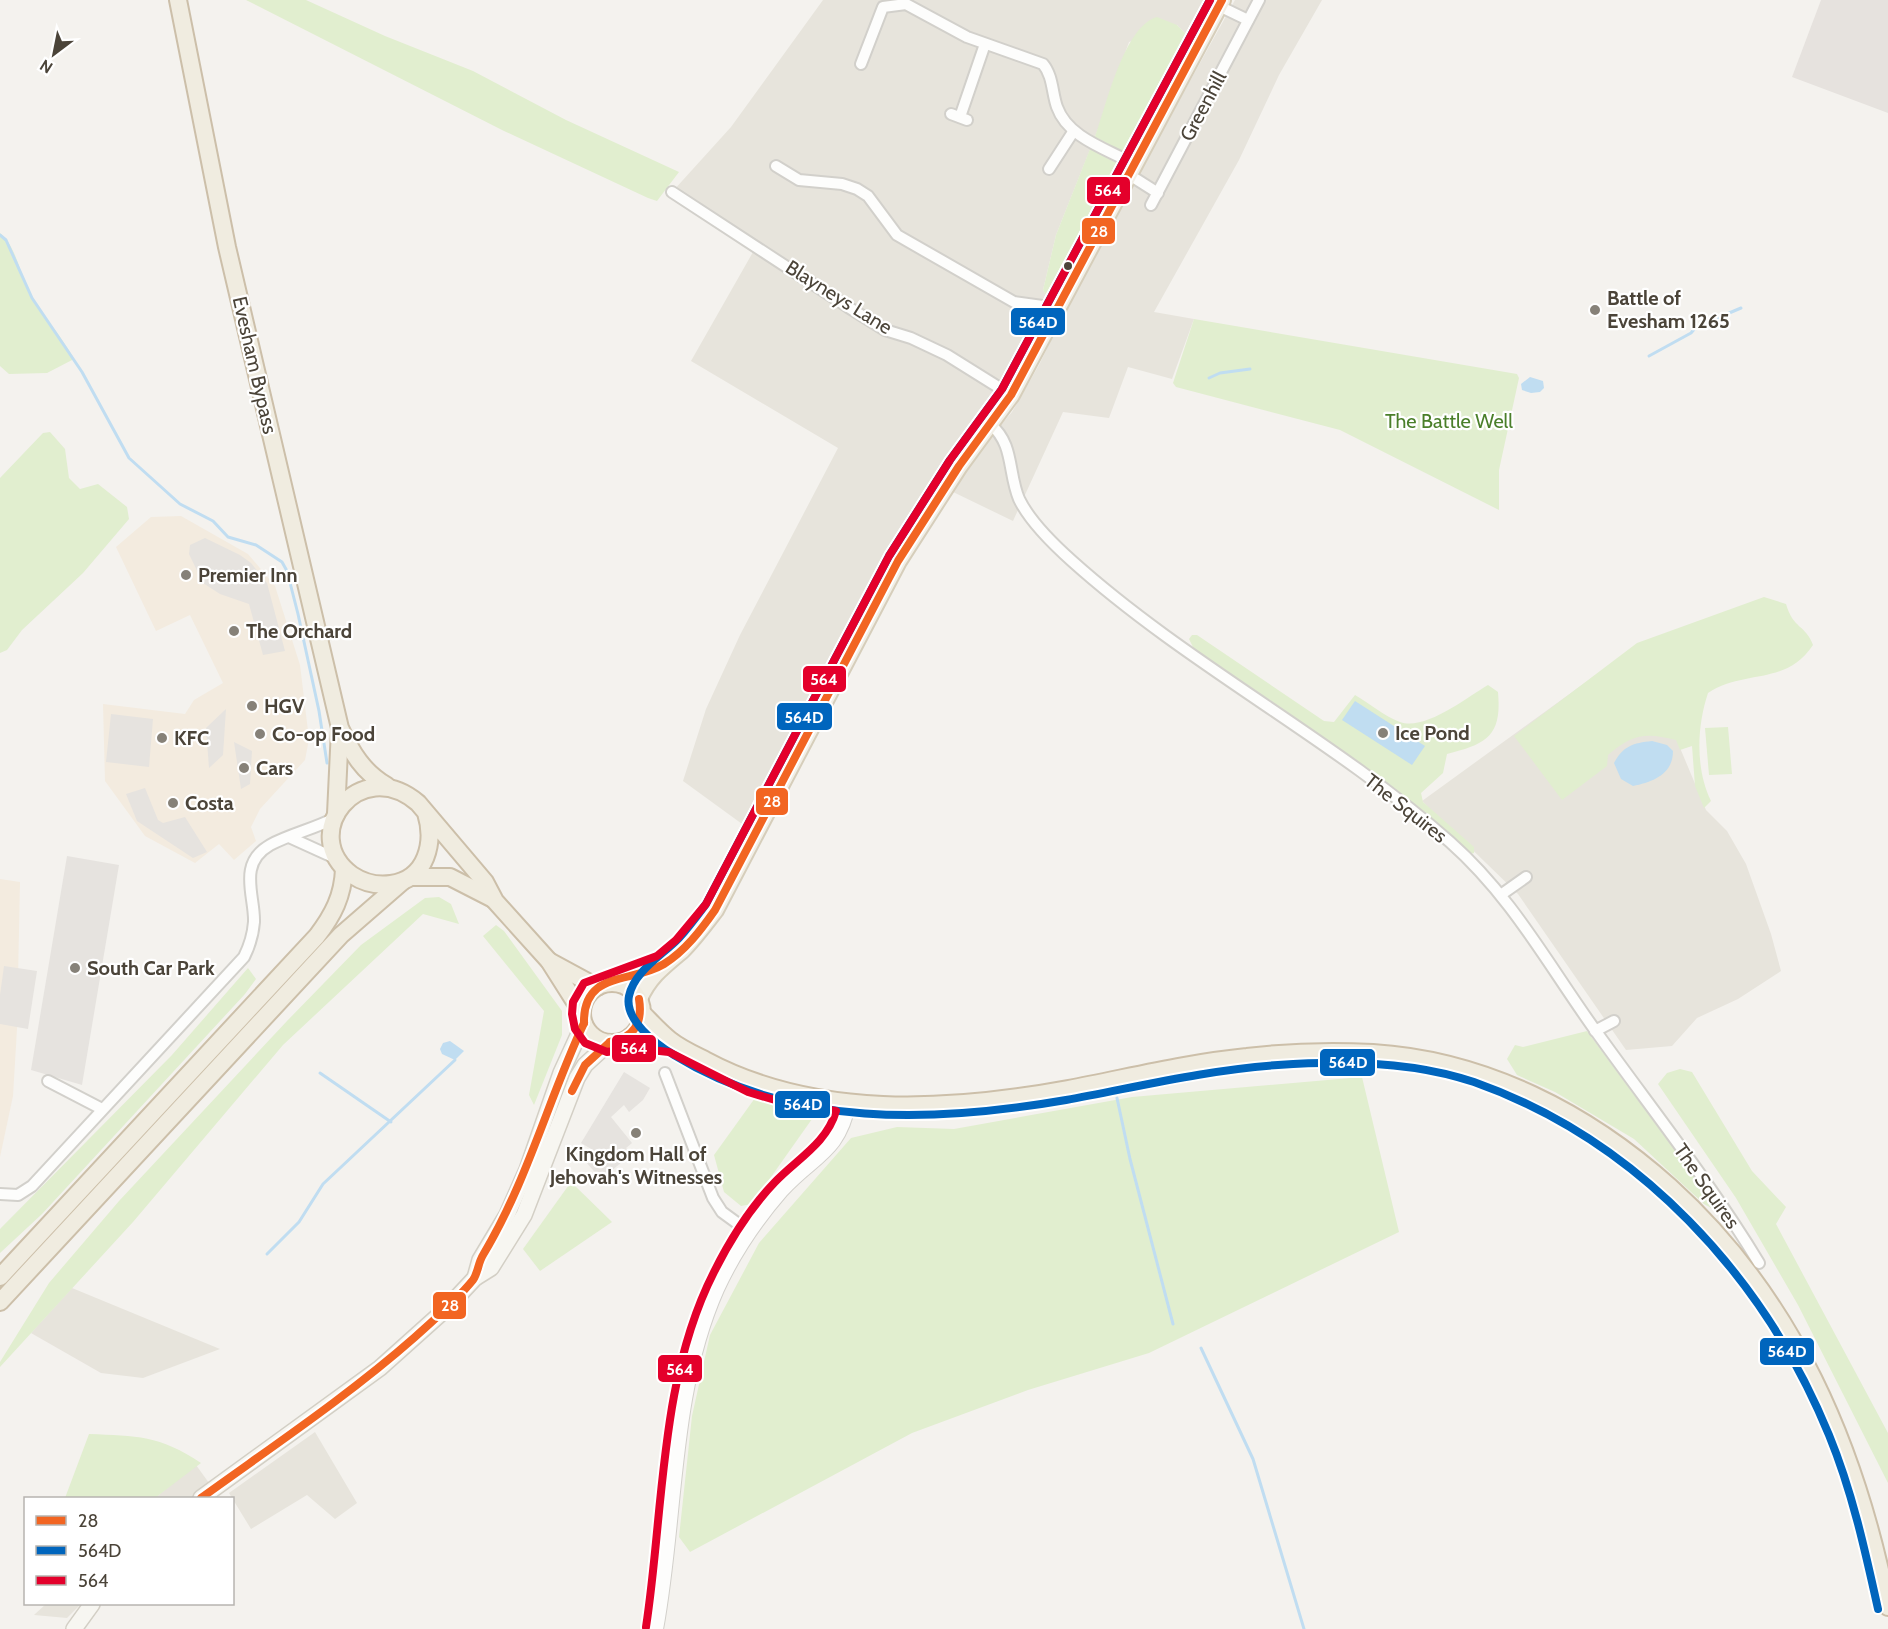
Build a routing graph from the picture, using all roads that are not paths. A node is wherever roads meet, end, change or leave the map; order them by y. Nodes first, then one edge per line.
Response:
1 (178, 0) edge
2 (1259, 0) edge
3 (1220, 3) edge
4 (881, 4) edge
5 (1248, 20) junction
6 (985, 44) junction
7 (861, 64) dead end
8 (959, 117) dead end
9 (1073, 132) junction
10 (776, 166) dead end
11 (1049, 169) dead end
12 (1131, 169) junction
13 (672, 192) dead end
14 (1158, 193) junction
15 (1151, 205) dead end
16 (1057, 308) junction
17 (1011, 395) junction
18 (991, 425) junction
19 (335, 704) junction
20 (340, 728) junction
21 (387, 786) junction
22 (426, 813) junction
23 (335, 816) junction
24 (446, 835) junction
25 (291, 838) junction
26 (340, 863) junction
27 (1526, 877) dead end
28 (407, 879) junction
29 (1502, 894) junction
30 (495, 901) junction
31 (549, 961) junction
32 (662, 965) junction
33 (603, 985) junction
34 (640, 1006) junction
35 (583, 1018) junction
36 (1614, 1022) dead end
37 (1595, 1031) junction
38 (630, 1037) junction
39 (610, 1042) junction
40 (672, 1042) junction
41 (665, 1073) dead end
42 (48, 1081) dead end
43 (849, 1102) junction
44 (102, 1109) junction
45 (0, 1194) edge
46 (748, 1231) junction
47 (1759, 1263) dead end
48 (0, 1277) edge
49 (475, 1278) junction
50 (0, 1302) edge
51 (202, 1497) edge
52 (91, 1605) edge
53 (1888, 1607) edge
54 (74, 1629) edge
55 (656, 1629) edge

1 - 19 highway, Evesham Bypass
2 - 5 street, Greenhill
3 - 5 street, Greenhill
3 - 12 main road, Greenhill
4 - 6 street
4 - 7 street
5 - 14 street, Greenhill
6 - 8 street
6 - 9 street
9 - 11 street
9 - 12 street
10 - 16 street
12 - 14 street
12 - 16 main road, Greenhill
13 - 17 street, Blayneys Lane
14 - 15 street, Greenhill
16 - 17 main road, Greenhill
17 - 18 main road, Greenhill
18 - 29 street, The Squires
18 - 32 main road, Greenhill
19 - 20 highway, Evesham Bypass
19 - 24 highway
20 - 21 highway, Evesham Bypass
20 - 23 highway, Evesham Bypass
21 - 22 highway
21 - 23 highway
22 - 24 highway
22 - 28 highway
23 - 25 street
23 - 26 highway
24 - 30 highway
25 - 26 street
25 - 44 street
26 - 28 highway
26 - 48 highway
27 - 29 street
28 - 30 highway
28 - 50 highway
29 - 37 street, The Squires
30 - 31 highway
31 - 33 highway
31 - 35 highway
32 - 33 main road
32 - 34 main road
33 - 34 highway
33 - 35 highway
34 - 38 highway
34 - 40 highway
35 - 39 highway
35 - 49 main road
36 - 37 street
37 - 47 street, The Squires
38 - 39 highway
38 - 40 highway
39 - 49 main road
40 - 43 highway
41 - 46 street
42 - 44 street
43 - 46 street
43 - 53 highway
44 - 45 street
46 - 55 street
49 - 51 main road
52 - 54 main road

